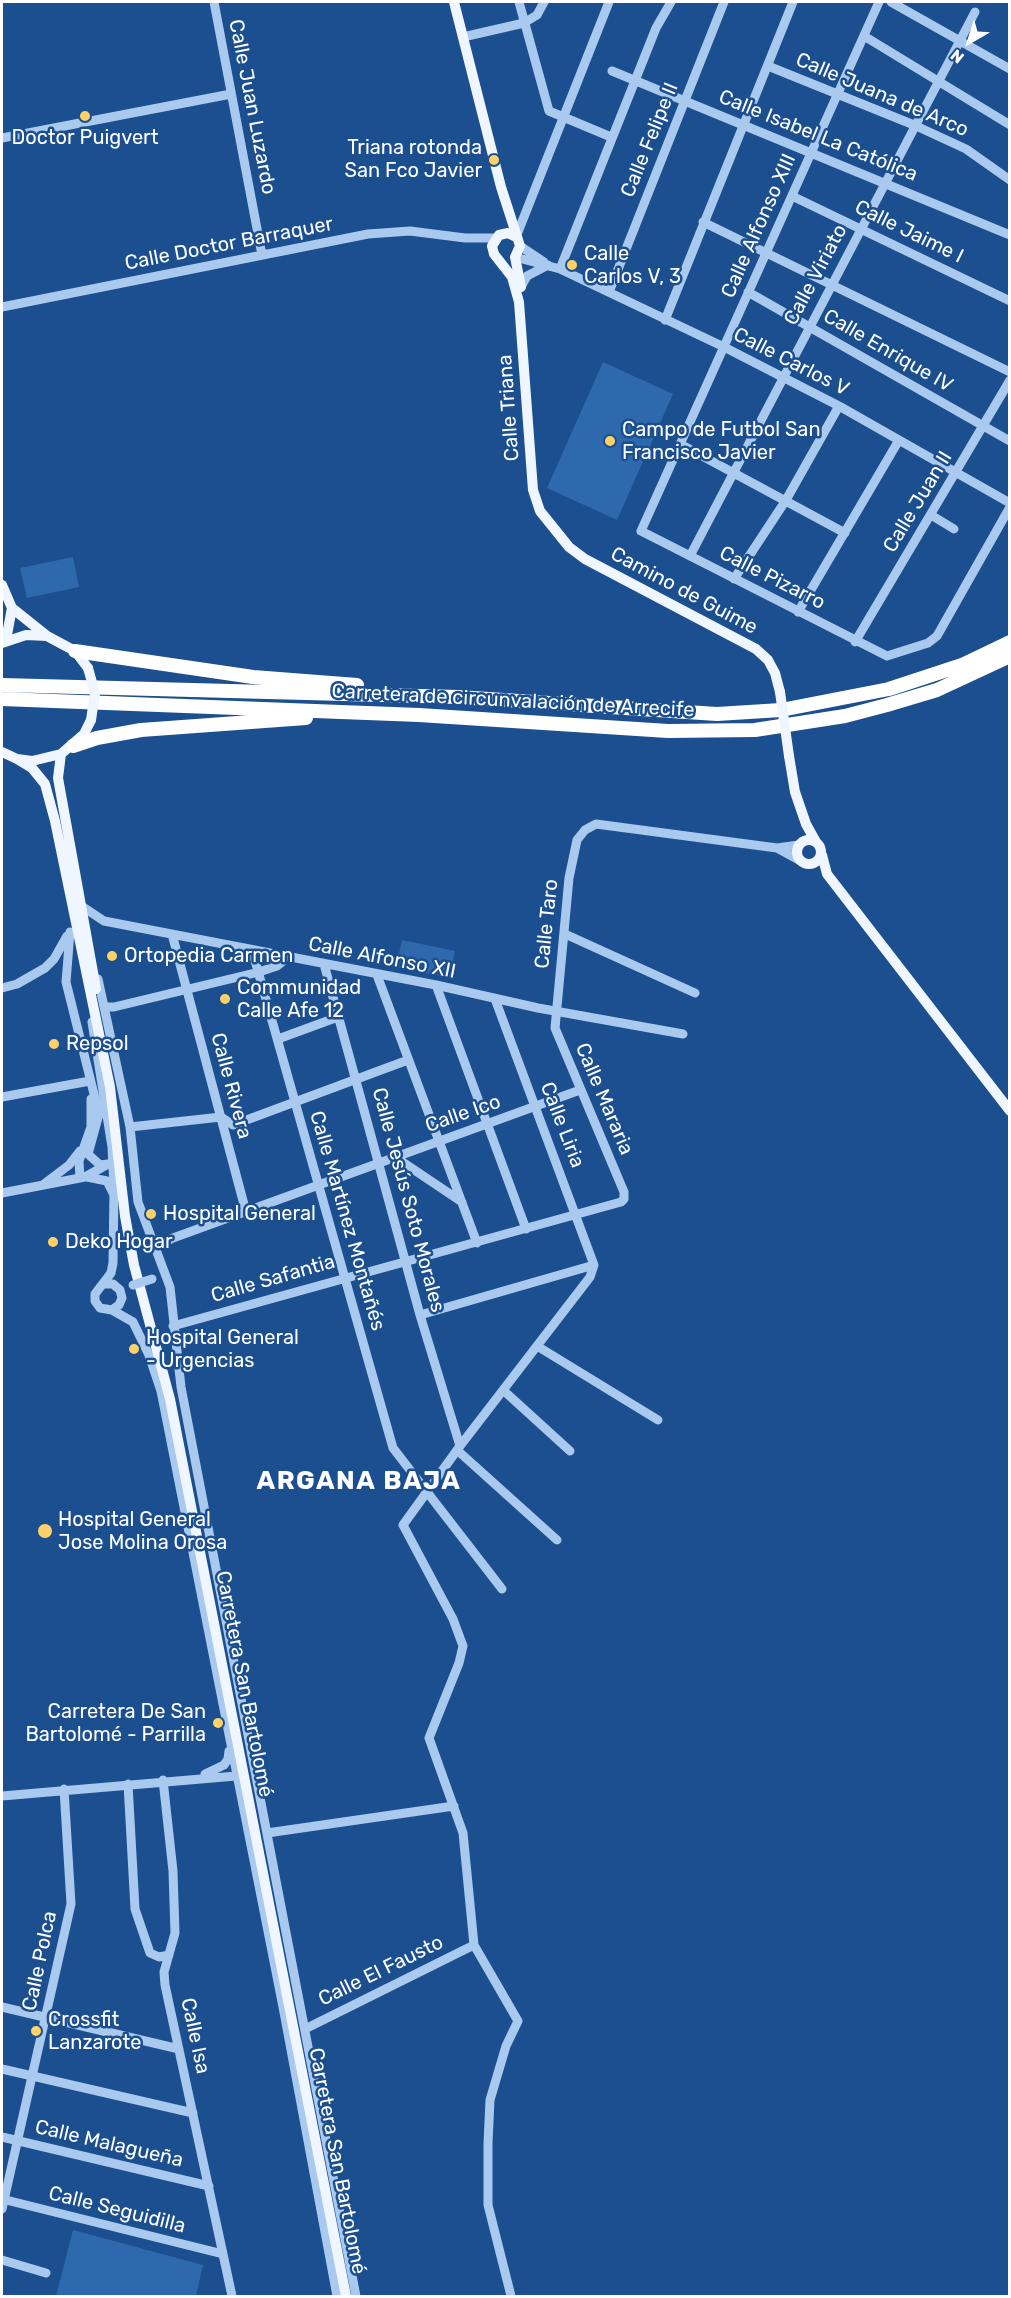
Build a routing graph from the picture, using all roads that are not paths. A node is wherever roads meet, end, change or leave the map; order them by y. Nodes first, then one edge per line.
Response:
1 (214, 2) edge
2 (454, 2) edge
3 (519, 2) edge
4 (544, 2) edge
5 (609, 2) edge
6 (671, 2) edge
7 (724, 2) edge
8 (793, 2) edge
9 (879, 2) edge
10 (891, 2) edge
11 (975, 12) dead end
12 (524, 23) junction
13 (864, 36) junction
14 (463, 37) junction
15 (959, 39) junction
16 (768, 66) junction
17 (1010, 69) edge
18 (612, 71) dead end
19 (635, 80) junction
20 (937, 81) junction
21 (231, 94) junction
22 (837, 95) junction
23 (685, 101) junction
24 (562, 118) junction
25 (744, 124) junction
26 (914, 125) junction
27 (1010, 125) edge
28 (611, 137) junction
29 (2, 138) edge
30 (812, 151) junction
31 (1010, 180) edge
32 (885, 182) junction
33 (501, 187) junction
34 (792, 196) junction
35 (703, 222) junction
36 (861, 229) junction
37 (1010, 235) edge
38 (497, 236) junction
39 (465, 238) junction
40 (518, 242) junction
41 (766, 253) junction
42 (262, 255) junction
43 (496, 257) junction
44 (515, 257) junction
45 (549, 265) junction
46 (560, 269) junction
47 (831, 285) junction
48 (521, 287) junction
49 (609, 292) junction
50 (748, 292) junction
51 (1010, 301) edge
52 (519, 302) junction
53 (2, 307) edge
54 (665, 320) junction
55 (810, 327) junction
56 (724, 347) junction
57 (1010, 372) edge
58 (783, 379) junction
59 (1010, 380) edge
60 (839, 406) junction
61 (984, 426) junction
62 (899, 440) junction
63 (1010, 441) edge
64 (680, 444) junction
65 (735, 473) junction
66 (956, 473) junction
67 (786, 501) junction
68 (1010, 505) edge
69 (540, 511) joint
70 (930, 515) junction
71 (954, 529) dead end
72 (641, 531) joint
73 (844, 533) junction
74 (690, 556) junction
75 (734, 579) junction
76 (2, 585) edge
77 (12, 608) junction
78 (798, 612) junction
79 (47, 636) junction
80 (4, 641) edge
81 (855, 642) junction
82 (1010, 642) edge
83 (75, 651) junction
84 (1010, 656) edge
85 (2, 685) edge
86 (458, 697) junction
87 (2, 699) edge
88 (419, 715) junction
89 (73, 746) junction
90 (2, 752) edge
91 (61, 754) junction
92 (17, 759) junction
93 (806, 824) junction
94 (816, 842) junction
95 (800, 844) junction
96 (777, 848) junction
97 (822, 855) junction
98 (805, 862) junction
99 (827, 874) junction
100 (71, 898) junction
101 (80, 908) junction
102 (70, 932) junction
103 (172, 934) junction
104 (565, 934) junction
105 (89, 945) junction
106 (252, 950) junction
107 (282, 956) junction
108 (324, 964) junction
109 (259, 972) junction
110 (85, 975) junction
111 (377, 975) junction
112 (436, 985) junction
113 (2, 988) edge
114 (186, 990) junction
115 (695, 993) dead end
116 (495, 999) junction
117 (104, 1007) junction
118 (556, 1011) junction
119 (338, 1017) junction
120 (683, 1034) dead end
121 (278, 1039) junction
122 (408, 1060) junction
123 (355, 1079) junction
124 (91, 1085) junction
125 (580, 1090) junction
126 (2, 1097) edge
127 (294, 1102) junction
128 (536, 1107) junction
129 (1010, 1111) edge
130 (221, 1117) junction
131 (487, 1124) junction
132 (130, 1127) junction
133 (440, 1140) junction
134 (85, 1152) junction
135 (395, 1157) junction
136 (110, 1160) junction
137 (378, 1163) junction
138 (82, 1178) junction
139 (42, 1185) junction
140 (318, 1186) junction
141 (2, 1193) edge
142 (114, 1197) junction
143 (624, 1199) joint
144 (462, 1202) junction
145 (246, 1212) junction
146 (577, 1214) junction
147 (526, 1229) junction
148 (477, 1243) junction
149 (155, 1247) junction
150 (406, 1262) junction
151 (594, 1265) junction
152 (166, 1274) junction
153 (344, 1278) junction
154 (104, 1284) junction
155 (120, 1290) junction
156 (112, 1310) junction
157 (420, 1315) junction
158 (173, 1326) junction
159 (537, 1346) junction
160 (503, 1390) junction
161 (658, 1420) dead end
162 (459, 1448) junction
163 (570, 1451) dead end
164 (427, 1492) junction
165 (557, 1540) dead end
166 (502, 1589) dead end
167 (228, 1736) junction
168 (236, 1776) junction
169 (199, 1777) junction
170 (163, 1780) junction
171 (129, 1784) junction
172 (64, 1789) junction
173 (2, 1791) edge
174 (25, 1792) junction
175 (2, 1796) edge
176 (454, 1806) junction
177 (267, 1833) junction
178 (275, 1938) junction
179 (474, 1945) junction
180 (169, 1955) junction
181 (2, 2007) edge
182 (283, 2007) junction
183 (46, 2018) junction
184 (305, 2029) junction
185 (179, 2049) junction
186 (299, 2063) junction
187 (2, 2069) edge
188 (31, 2076) junction
189 (193, 2113) junction
190 (2, 2137) edge
191 (16, 2141) junction
192 (209, 2186) junction
193 (2, 2202) edge
194 (223, 2254) junction
195 (2, 2260) edge
196 (46, 2272) dead end
197 (232, 2296) edge
198 (337, 2296) edge
199 (348, 2296) edge
200 (356, 2296) edge
201 (511, 2296) edge

1 - 21 street, Calle Juan Luzardo
2 - 14 main road
3 - 12 street
4 - 12 street
5 - 24 street
6 - 19 street
7 - 23 street, Calle Felipe II
8 - 16 street
9 - 13 street, Calle Alfonso XIII
10 - 15 street
11 - 15 street, Calle Viriato
12 - 14 street
12 - 24 street
13 - 20 street
13 - 22 street, Calle Alfonso XIII
14 - 33 main road
15 - 17 street
15 - 20 street, Calle Viriato
16 - 22 street, Calle Juana de Arco
16 - 25 street
18 - 19 street, Calle Isabel La Católica
19 - 23 street, Calle Isabel La Católica
19 - 28 street
20 - 26 street, Calle Viriato
20 - 27 street
21 - 29 street
21 - 42 street, Calle Juan Luzardo
22 - 26 street, Calle Juana de Arco
22 - 30 street, Calle Alfonso XIII
23 - 25 street, Calle Isabel La Católica
23 - 49 street, Calle Felipe II
24 - 28 street
24 - 40 street
25 - 30 street, Calle Isabel La Católica
25 - 35 street
26 - 31 street, Calle Juana de Arco
26 - 32 street, Calle Viriato
28 - 46 street
30 - 32 street, Calle Isabel La Católica
30 - 34 street, Calle Alfonso XIII
32 - 36 street, Calle Viriato
32 - 37 street, Calle Isabel La Católica
33 - 38 main road
33 - 40 main road
34 - 36 street, Calle Jaime I
34 - 41 street, Calle Alfonso XIII
35 - 41 street
35 - 54 street
36 - 47 street, Calle Viriato
36 - 51 street, Calle Jaime I
38 - 39 street, Calle Doctor Barraquer
38 - 40 main road
38 - 43 main road
39 - 42 street, Calle Doctor Barraquer
39 - 43 street, Calle Doctor Barraquer
40 - 44 main road
40 - 45 street, Calle Carlos V
41 - 47 street
41 - 50 street, Calle Alfonso XIII
42 - 53 street, Calle Doctor Barraquer
43 - 44 main road
43 - 52 main road
44 - 45 street, Calle Carlos V
44 - 48 main road
45 - 46 street, Calle Carlos V
45 - 48 street
46 - 49 street, Calle Carlos V
47 - 55 street, Calle Viriato
47 - 57 street
48 - 52 main road
49 - 54 street, Calle Carlos V
50 - 55 street, Calle Enrique IV
50 - 56 street, Calle Alfonso XIII
52 - 69 main road, Calle Triana
54 - 56 street, Calle Carlos V
55 - 58 street, Calle Viriato
55 - 61 street, Calle Enrique IV
56 - 58 street, Calle Carlos V
56 - 64 street, Calle Alfonso XIII
58 - 60 street, Calle Carlos V
58 - 65 street, Calle Viriato
59 - 61 street, Calle Juan II
60 - 62 street, Calle Carlos V
60 - 67 street
61 - 63 street, Calle Enrique IV
61 - 66 street, Calle Juan II
62 - 66 street, Calle Carlos V
62 - 73 street
64 - 65 street
64 - 72 street, Calle Alfonso XIII
65 - 67 street
65 - 74 street, Calle Viriato
66 - 68 street, Calle Carlos V
66 - 70 street, Calle Juan II
67 - 73 street
67 - 75 street
68 - 81 street, Calle Pizarro
69 - 93 main road, Camino de Guime, bridge
70 - 71 street
70 - 81 street, Calle Juan II
72 - 74 street, Calle Pizarro
73 - 78 street
74 - 75 street, Calle Pizarro
75 - 78 street, Calle Pizarro
76 - 77 main road
77 - 79 main road
77 - 80 main road
78 - 81 street, Calle Pizarro
79 - 80 main road
79 - 83 main road
82 - 86 highway, Carretera de circunvalación de Arrecife
83 - 86 highway
83 - 89 main road, bridge
84 - 88 highway, Carretera de circunvalación de Arrecife
85 - 86 highway, Carretera de circunvalación de Arrecife
87 - 88 highway, Carretera de circunvalación de Arrecife
88 - 89 highway
89 - 91 main road
90 - 92 main road
91 - 92 main road
91 - 101 main road
92 - 100 main road, Carretera San Bartolomé
93 - 94 main road, Camino de Guime
93 - 95 main road
94 - 95 main road
94 - 97 main road
95 - 96 street
95 - 98 main road
96 - 98 street
96 - 104 street, Calle Taro
97 - 98 main road
97 - 99 main road
98 - 99 main road
99 - 129 main road
100 - 102 main road
100 - 110 main road, Carretera San Bartolomé
101 - 103 street, Calle Alfonso XII
101 - 105 main road, Carretera San Bartolomé
102 - 113 street
102 - 124 street
103 - 106 street, Calle Alfonso XII
103 - 114 street, Calle Rivera
104 - 115 street
104 - 118 street, Calle Taro
105 - 117 street
105 - 199 main road, Carretera San Bartolomé
106 - 107 street, Calle Alfonso XII
106 - 109 street, Calle Martínez Montañés
107 - 108 street, Calle Alfonso XII
107 - 109 street
108 - 111 street, Calle Alfonso XII
108 - 119 street, Calle Jesús Soto Morales
109 - 114 street
109 - 121 street, Calle Martínez Montañés
110 - 136 street, Carretera San Bartolomé
110 - 178 main road, Carretera San Bartolomé
111 - 112 street, Calle Alfonso XII
111 - 122 street
112 - 116 street, Calle Alfonso XII
112 - 131 street
114 - 117 street
114 - 130 street, Calle Rivera
116 - 118 street, Calle Alfonso XII
116 - 128 street, Calle Liria
117 - 132 street
118 - 120 street, Calle Alfonso XII
118 - 125 street, Calle Mararia
119 - 121 street
119 - 123 street, Calle Jesús Soto Morales
121 - 127 street, Calle Martínez Montañés
122 - 123 street
122 - 133 street
123 - 127 street
123 - 137 street, Calle Jesús Soto Morales
124 - 126 street
124 - 134 street
125 - 128 street, Calle Ico
125 - 143 street, Calle Mararia
127 - 130 street
127 - 140 street, Calle Martínez Montañés
128 - 131 street, Calle Ico
128 - 146 street, Calle Liria
130 - 132 street
130 - 145 street, Calle Rivera
131 - 133 street, Calle Ico
131 - 147 street
132 - 149 street, Carretera San Bartolomé
133 - 135 street, Calle Ico
133 - 144 street
134 - 136 street
134 - 138 street
134 - 139 street
135 - 137 street, Calle Ico
135 - 144 street
136 - 138 street
136 - 142 street, Carretera San Bartolomé
137 - 140 street, Calle Ico
137 - 150 street, Calle Jesús Soto Morales
138 - 139 street
138 - 142 street
139 - 141 street
140 - 145 street, Calle Ico
140 - 153 street, Calle Martínez Montañés
142 - 154 street, Carretera San Bartolomé
143 - 146 street, Calle Safantia
144 - 148 street
145 - 149 street, Calle Ico
146 - 147 street, Calle Safantia
146 - 151 street, Calle Liria
147 - 148 street, Calle Safantia
148 - 150 street, Calle Safantia
149 - 152 street, Carretera San Bartolomé
150 - 153 street, Calle Safantia
150 - 157 street, Calle Jesús Soto Morales
151 - 157 street
151 - 159 street
152 - 155 street, bridge
152 - 158 street, Carretera San Bartolomé
153 - 158 street, Calle Safantia
153 - 164 street, Calle Martínez Montañés
154 - 155 street
154 - 156 street
155 - 156 street
156 - 167 street, Carretera San Bartolomé
157 - 162 street, Calle Jesús Soto Morales
158 - 177 street, Carretera San Bartolomé
159 - 160 street
159 - 161 street
160 - 162 street
160 - 163 street
162 - 164 street
162 - 165 street
164 - 166 street, Calle Martínez Montañés
164 - 176 street
167 - 168 street, Carretera San Bartolomé
167 - 169 street
168 - 169 street
168 - 182 street, Carretera San Bartolomé
169 - 170 street
170 - 171 street
170 - 180 street, Calle Isa
171 - 172 street
171 - 180 street
172 - 174 street
172 - 183 street, Calle Polca
173 - 174 street
174 - 175 street
176 - 177 street
176 - 179 street
177 - 184 street, Carretera San Bartolomé
178 - 182 main road
178 - 186 main road, Carretera San Bartolomé
179 - 184 street, Calle El Fausto
179 - 201 street
180 - 185 street, Calle Isa
181 - 183 street
182 - 186 main road
182 - 198 street, Carretera San Bartolomé
183 - 185 street
183 - 188 street, Calle Polca
184 - 200 street, Carretera San Bartolomé
185 - 189 street, Calle Isa
186 - 199 main road, Carretera San Bartolomé
187 - 188 street
188 - 189 street
188 - 191 street, Calle Polca
189 - 192 street, Calle Isa
190 - 191 street, Calle Malagueña
191 - 192 street, Calle Malagueña
191 - 193 street, Calle Polca
192 - 194 street, Calle Isa
193 - 194 street, Calle Seguidilla
194 - 197 street, Calle Isa
195 - 196 street

